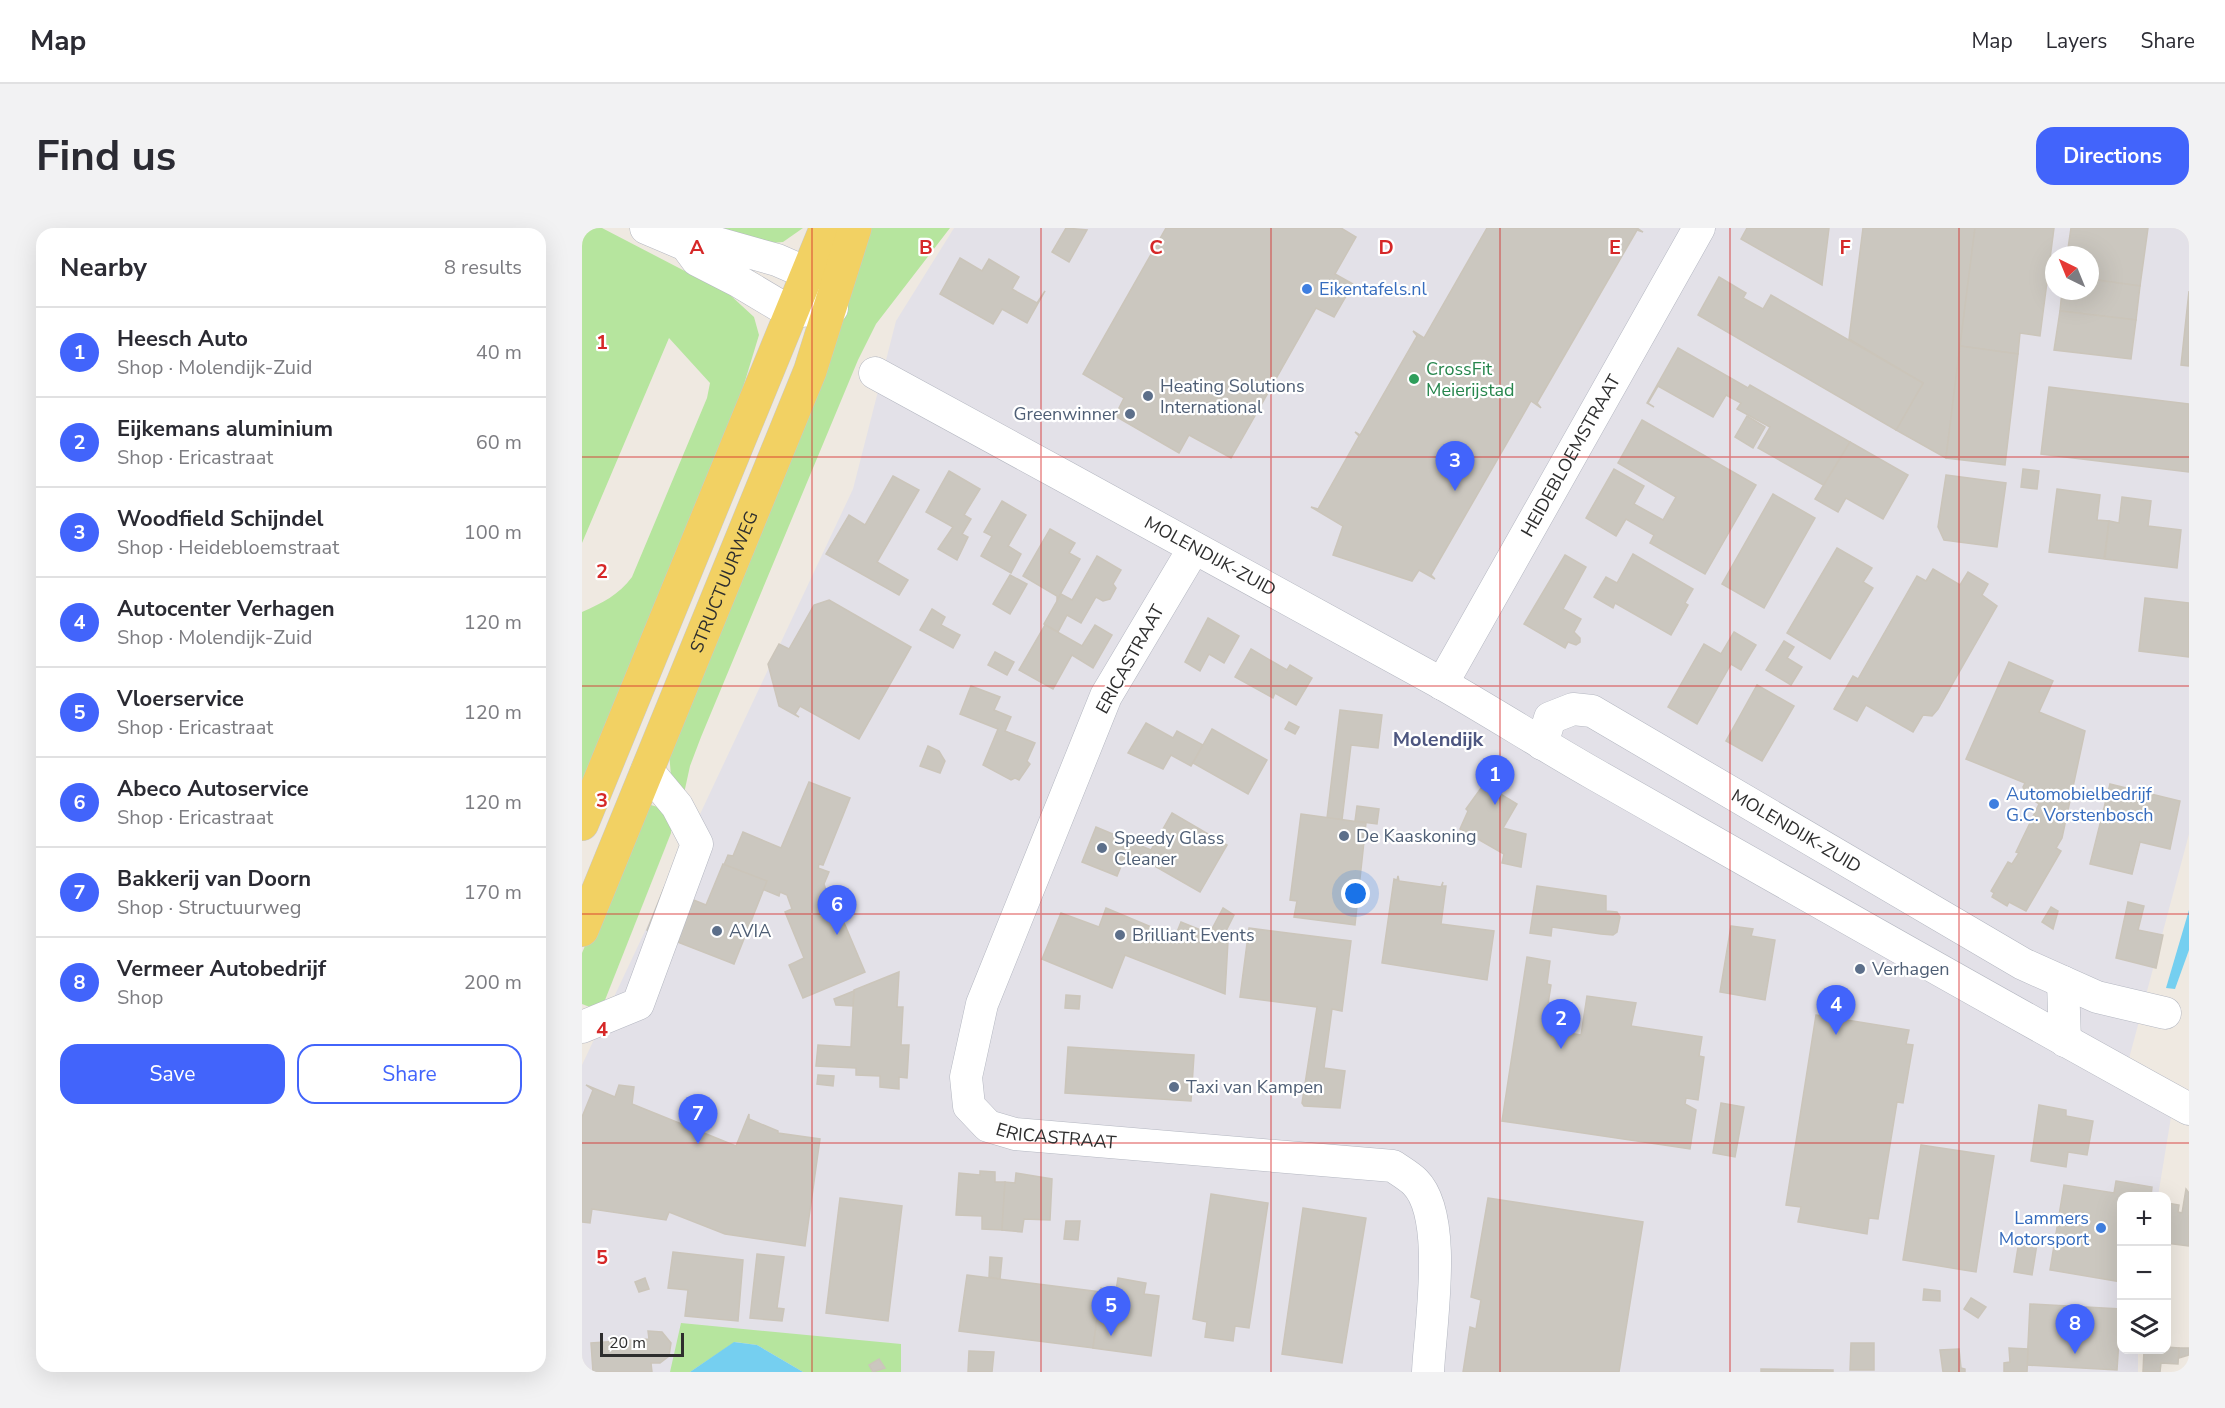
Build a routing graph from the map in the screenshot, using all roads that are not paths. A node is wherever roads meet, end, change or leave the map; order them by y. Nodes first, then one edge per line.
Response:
1 (646, 228) edge
2 (826, 228) edge
3 (855, 228) edge
4 (1699, 228) edge
5 (686, 245) junction
6 (807, 273) junction
7 (832, 308) junction
8 (790, 312) junction
9 (875, 373) dead end
10 (1194, 548) junction
11 (1442, 684) junction
12 (1542, 744) junction
13 (647, 770) junction
14 (582, 824) edge
15 (582, 930) edge
16 (2063, 982) junction
17 (2165, 1014) dead end
18 (582, 1027) edge
19 (2065, 1041) junction
20 (2189, 1110) edge
21 (1428, 1372) edge

1 - 5 street
2 - 6 main road
3 - 7 main road, STRUCTUURWEG
4 - 11 street, HEIDEBLOEMSTRAAT
5 - 6 street
5 - 8 street
6 - 7 street
6 - 8 main road
7 - 8 street
7 - 13 main road, STRUCTUURWEG
8 - 14 main road
9 - 10 street, MOLENDIJK-ZUID
10 - 11 street, MOLENDIJK-ZUID
10 - 21 street, ERICASTRAAT
11 - 12 street, MOLENDIJK-ZUID
12 - 16 street, MOLENDIJK-ZUID
12 - 19 street, MOLENDIJK-ZUID
13 - 15 main road, STRUCTUURWEG
13 - 18 street
16 - 17 street, MOLENDIJK-ZUID
16 - 19 street
19 - 20 street, MOLENDIJK-ZUID

